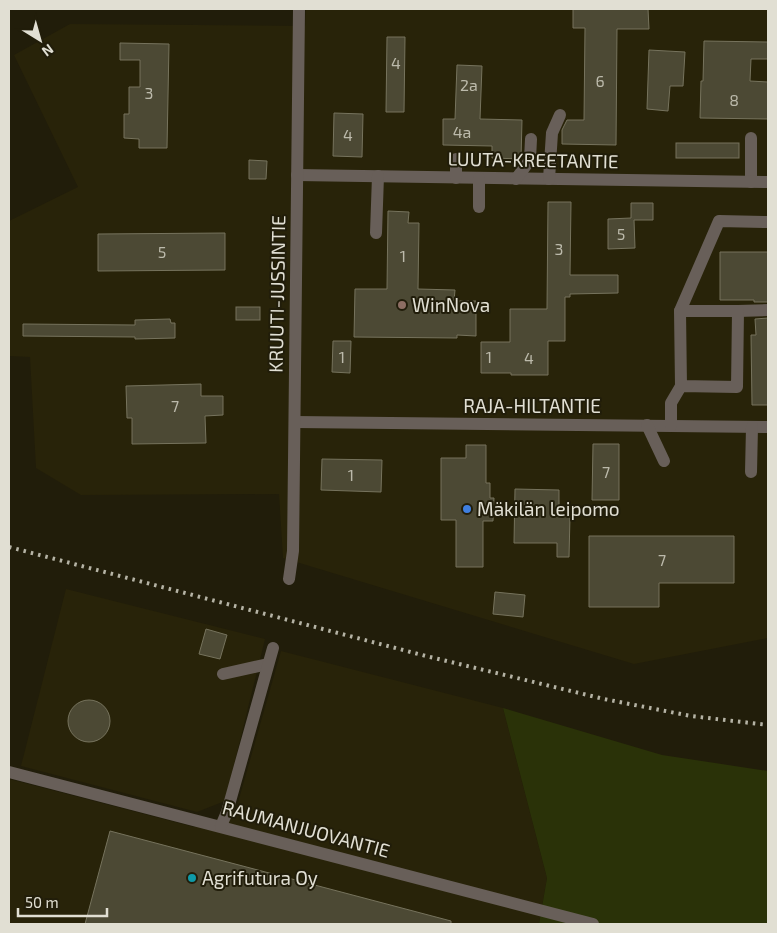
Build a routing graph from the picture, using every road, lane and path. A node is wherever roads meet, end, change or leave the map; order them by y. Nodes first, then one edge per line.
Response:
1 (299, 9) edge
2 (560, 114) dead end
3 (750, 138) dead end
4 (530, 140) dead end
5 (456, 159) dead end
6 (297, 175) junction
7 (378, 176) junction
8 (456, 178) junction
9 (479, 178) junction
10 (516, 178) junction
11 (549, 179) junction
12 (751, 182) junction
13 (768, 182) edge
14 (479, 206) dead end
15 (768, 222) edge
16 (376, 233) dead end
17 (738, 310) junction
18 (768, 310) edge
19 (680, 311) junction
20 (680, 386) junction
21 (295, 422) junction
22 (647, 426) junction
23 (671, 426) junction
24 (752, 427) junction
25 (768, 427) edge
26 (664, 461) dead end
27 (751, 472) dead end
28 (289, 580) dead end
29 (273, 648) dead end
30 (268, 664) junction
31 (223, 674) dead end
32 (9, 772) edge
33 (221, 826) junction
34 (593, 924) edge

1 - 6 street, KRUUTI-JUSSINTIE
2 - 11 street
3 - 12 street
4 - 10 street
5 - 8 street
6 - 7 street, LUUTA-KREETANTIE
6 - 21 street, KRUUTI-JUSSINTIE
7 - 8 street, LUUTA-KREETANTIE
7 - 16 street
8 - 9 street, LUUTA-KREETANTIE
9 - 10 street, LUUTA-KREETANTIE
9 - 14 street
10 - 11 street, LUUTA-KREETANTIE
11 - 12 street, LUUTA-KREETANTIE
12 - 13 street, LUUTA-KREETANTIE
15 - 19 street
17 - 18 street
17 - 19 street
17 - 20 street
19 - 20 street
20 - 23 street
21 - 22 street, RAJA-HILTANTIE
21 - 28 street, KRUUTI-JUSSINTIE
22 - 23 street, RAJA-HILTANTIE
22 - 26 street
23 - 24 street, RAJA-HILTANTIE
24 - 25 street, RAJA-HILTANTIE
24 - 27 street
29 - 30 street
30 - 31 street
30 - 33 street
32 - 33 street, RAUMANJUOVANTIE
33 - 34 street, RAUMANJUOVANTIE

